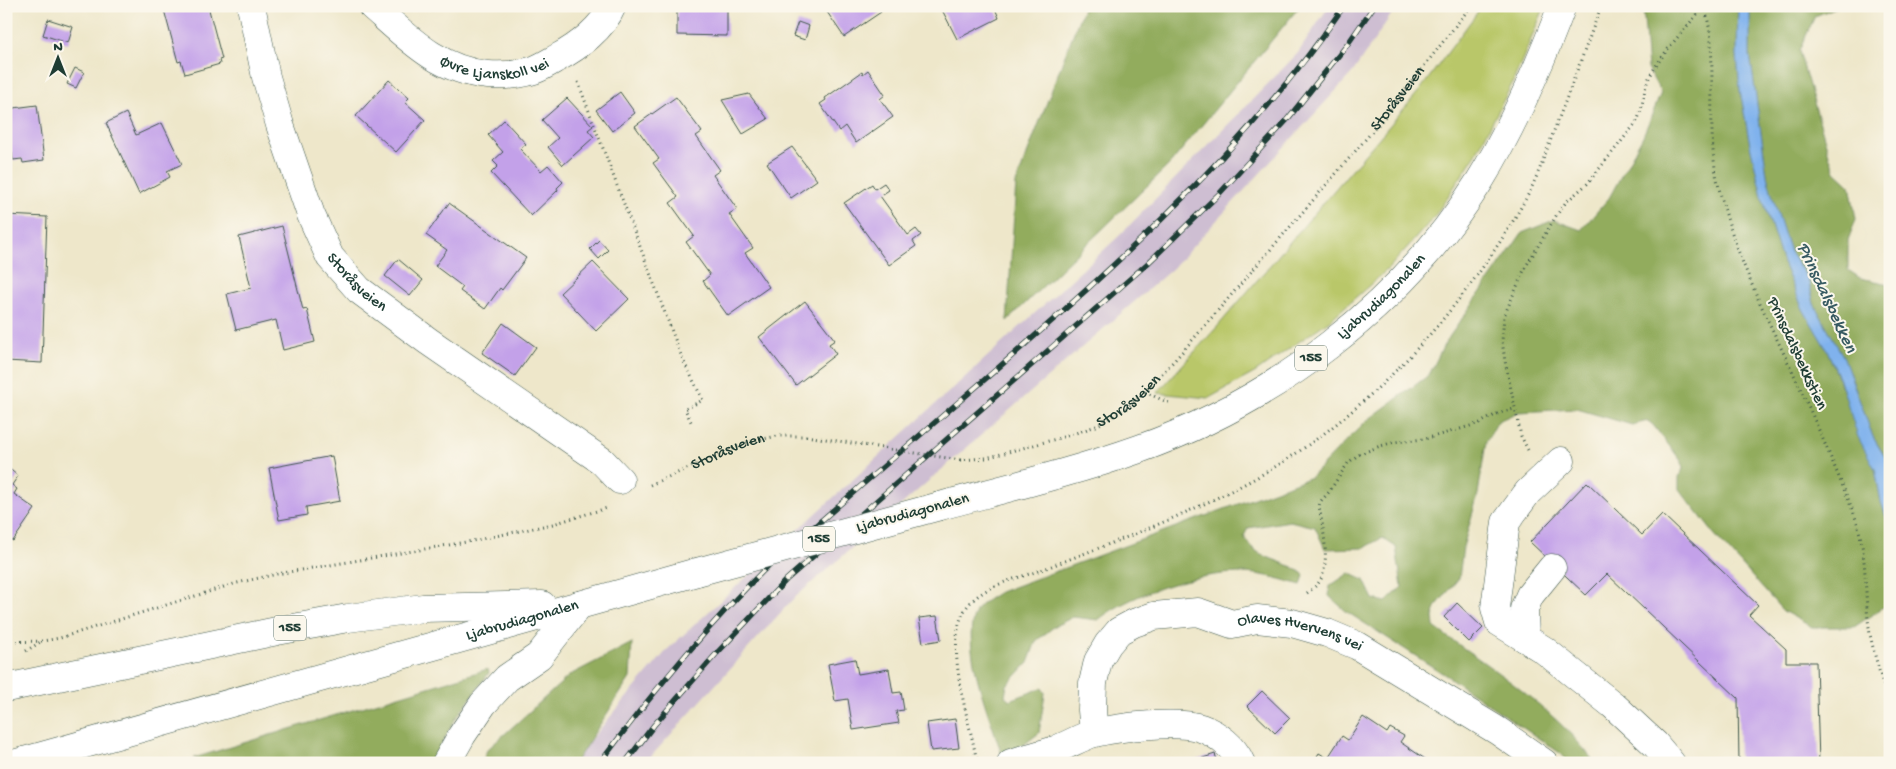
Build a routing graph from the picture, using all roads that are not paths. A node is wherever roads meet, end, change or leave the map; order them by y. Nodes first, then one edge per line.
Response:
1 (251, 6) edge
2 (372, 6) edge
3 (612, 6) edge
4 (1562, 6) edge
5 (1554, 467) road end
6 (617, 493) road end
7 (1552, 568) dead end
8 (579, 605) junction
9 (1525, 638) junction
10 (6, 688) edge
11 (1094, 734) junction
12 (33, 762) edge
13 (446, 763) edge
14 (1011, 763) edge
15 (1241, 763) edge
16 (1544, 763) edge
17 (1671, 763) edge

1 - 6 main road, Storåsveien
2 - 3 main road, Øvre Ljanskoll vei
4 - 8 main road, Ljabrudiagonalen / 155, bridge
5 - 9 main road
7 - 9 main road
8 - 10 main road, 155
8 - 12 main road, Ljabrudiagonalen / 155
8 - 13 main road
9 - 17 main road
11 - 14 main road
11 - 15 main road
11 - 16 main road, Olaves Hvervens vei

